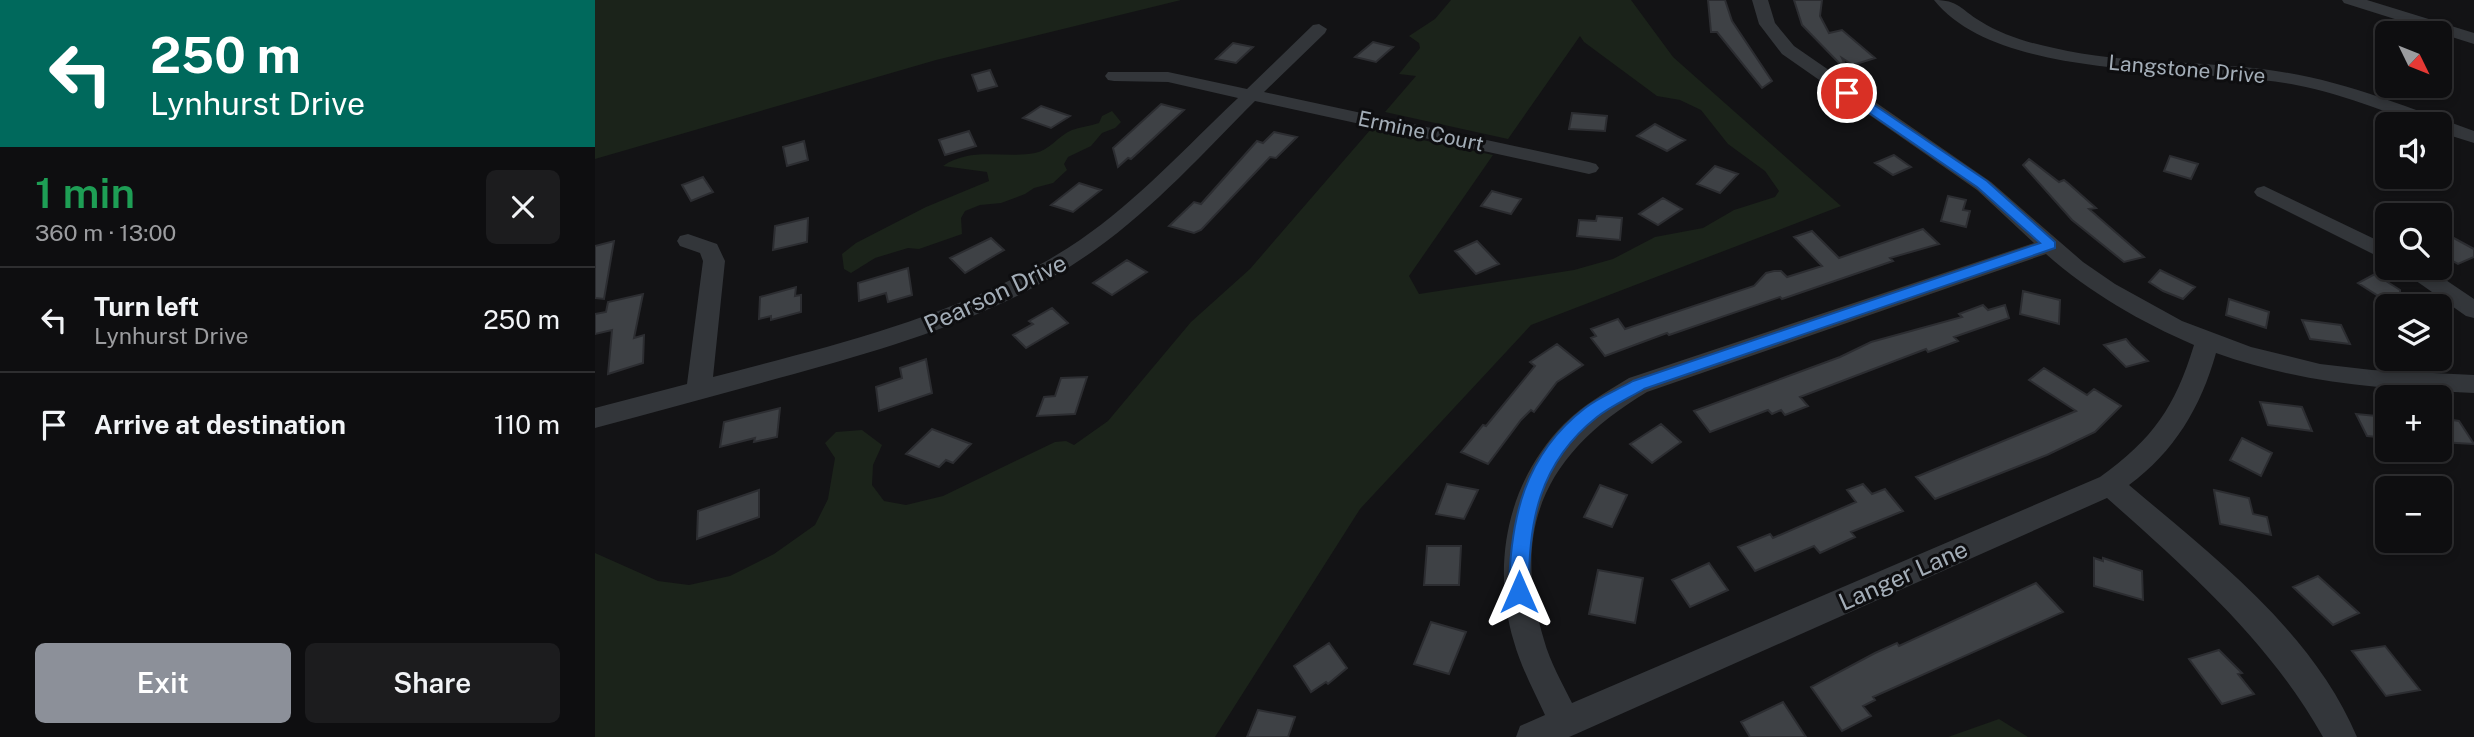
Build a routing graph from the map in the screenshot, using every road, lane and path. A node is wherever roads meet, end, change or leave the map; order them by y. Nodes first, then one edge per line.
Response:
1 (1760, 0) edge
2 (1942, 0) edge
3 (2356, 1) edge
4 (1318, 29) dead end
5 (2474, 39) edge
6 (1114, 76) dead end
7 (1252, 95) junction
8 (2405, 112) edge
9 (2452, 129) edge
10 (2474, 137) edge
11 (1589, 168) dead end
12 (2264, 192) dead end
13 (688, 241) dead end
14 (2050, 245) junction
15 (2375, 248) edge
16 (2430, 280) edge
17 (2474, 310) edge
18 (2207, 342) junction
19 (2474, 384) edge
20 (699, 390) junction
21 (595, 418) edge
22 (2110, 485) junction
23 (1565, 723) junction
24 (1532, 737) edge
25 (2341, 737) edge

1 - 14 street
2 - 8 street, Langstone Drive
3 - 5 street
4 - 7 street, Pearson Drive
6 - 7 street, Ermine Court
7 - 11 street, Ermine Court
7 - 20 street, Pearson Drive
9 - 10 street, Langstone Drive
12 - 15 street
13 - 20 street
14 - 18 street
14 - 23 street
16 - 17 street
18 - 19 street
18 - 22 street, Langer Lane
20 - 21 street, Pearson Drive
22 - 23 street, Langer Lane
22 - 25 street
23 - 24 street, Langer Lane

